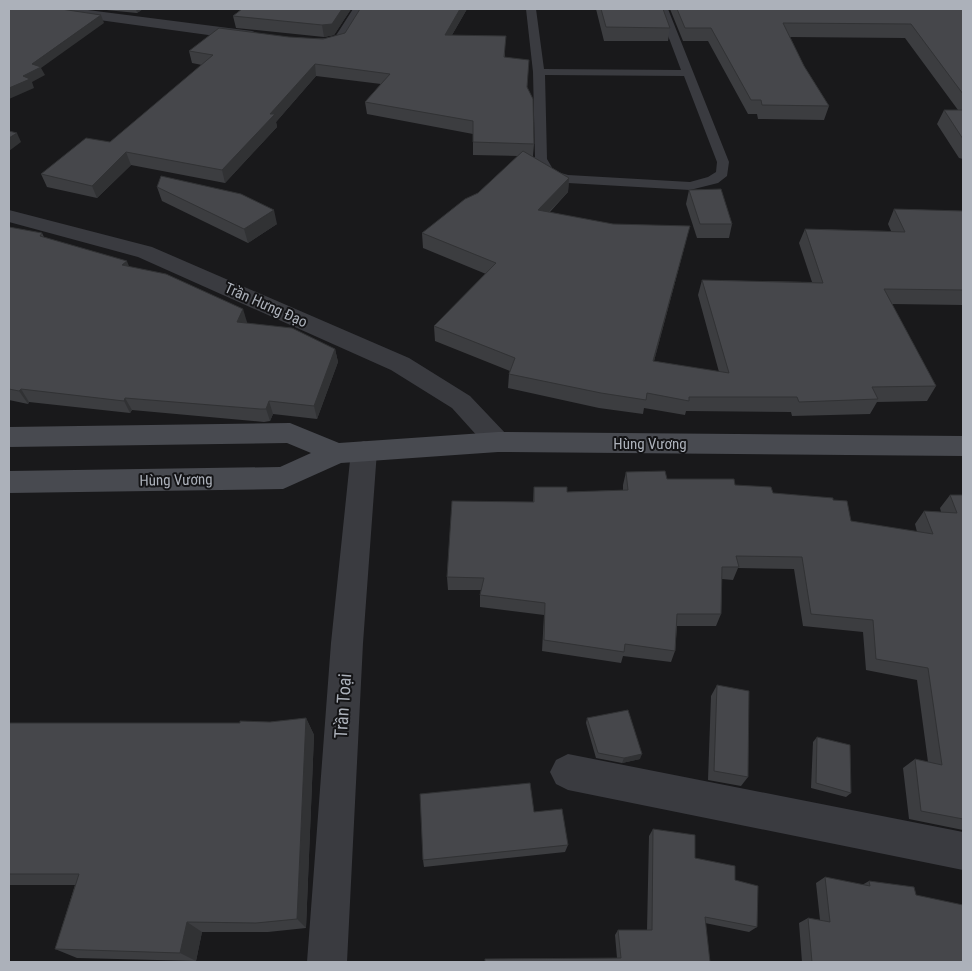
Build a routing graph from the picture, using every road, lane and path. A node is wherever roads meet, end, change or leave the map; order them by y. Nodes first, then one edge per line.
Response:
1 (48, 9) edge
2 (360, 9) edge
3 (531, 9) edge
4 (663, 9) edge
5 (263, 38) edge
6 (299, 42) edge
7 (539, 72) junction
8 (688, 74) junction
9 (9, 216) edge
10 (11, 441) edge
11 (498, 442) junction
12 (963, 446) edge
13 (350, 452) junction
14 (9, 482) edge
15 (568, 772) dead end
16 (963, 851) edge
17 (328, 962) edge

1 - 5 street
2 - 6 street
3 - 7 lane
4 - 8 lane
7 - 8 lane
7 - 8 lane
9 - 11 street, Trần Hưng Đạo
10 - 13 main road, Hùng Vương
11 - 12 main road, Hùng Vương
11 - 13 main road, Hùng Vương
13 - 14 main road, Hùng Vương
13 - 17 street, Trần Toại
15 - 16 street

